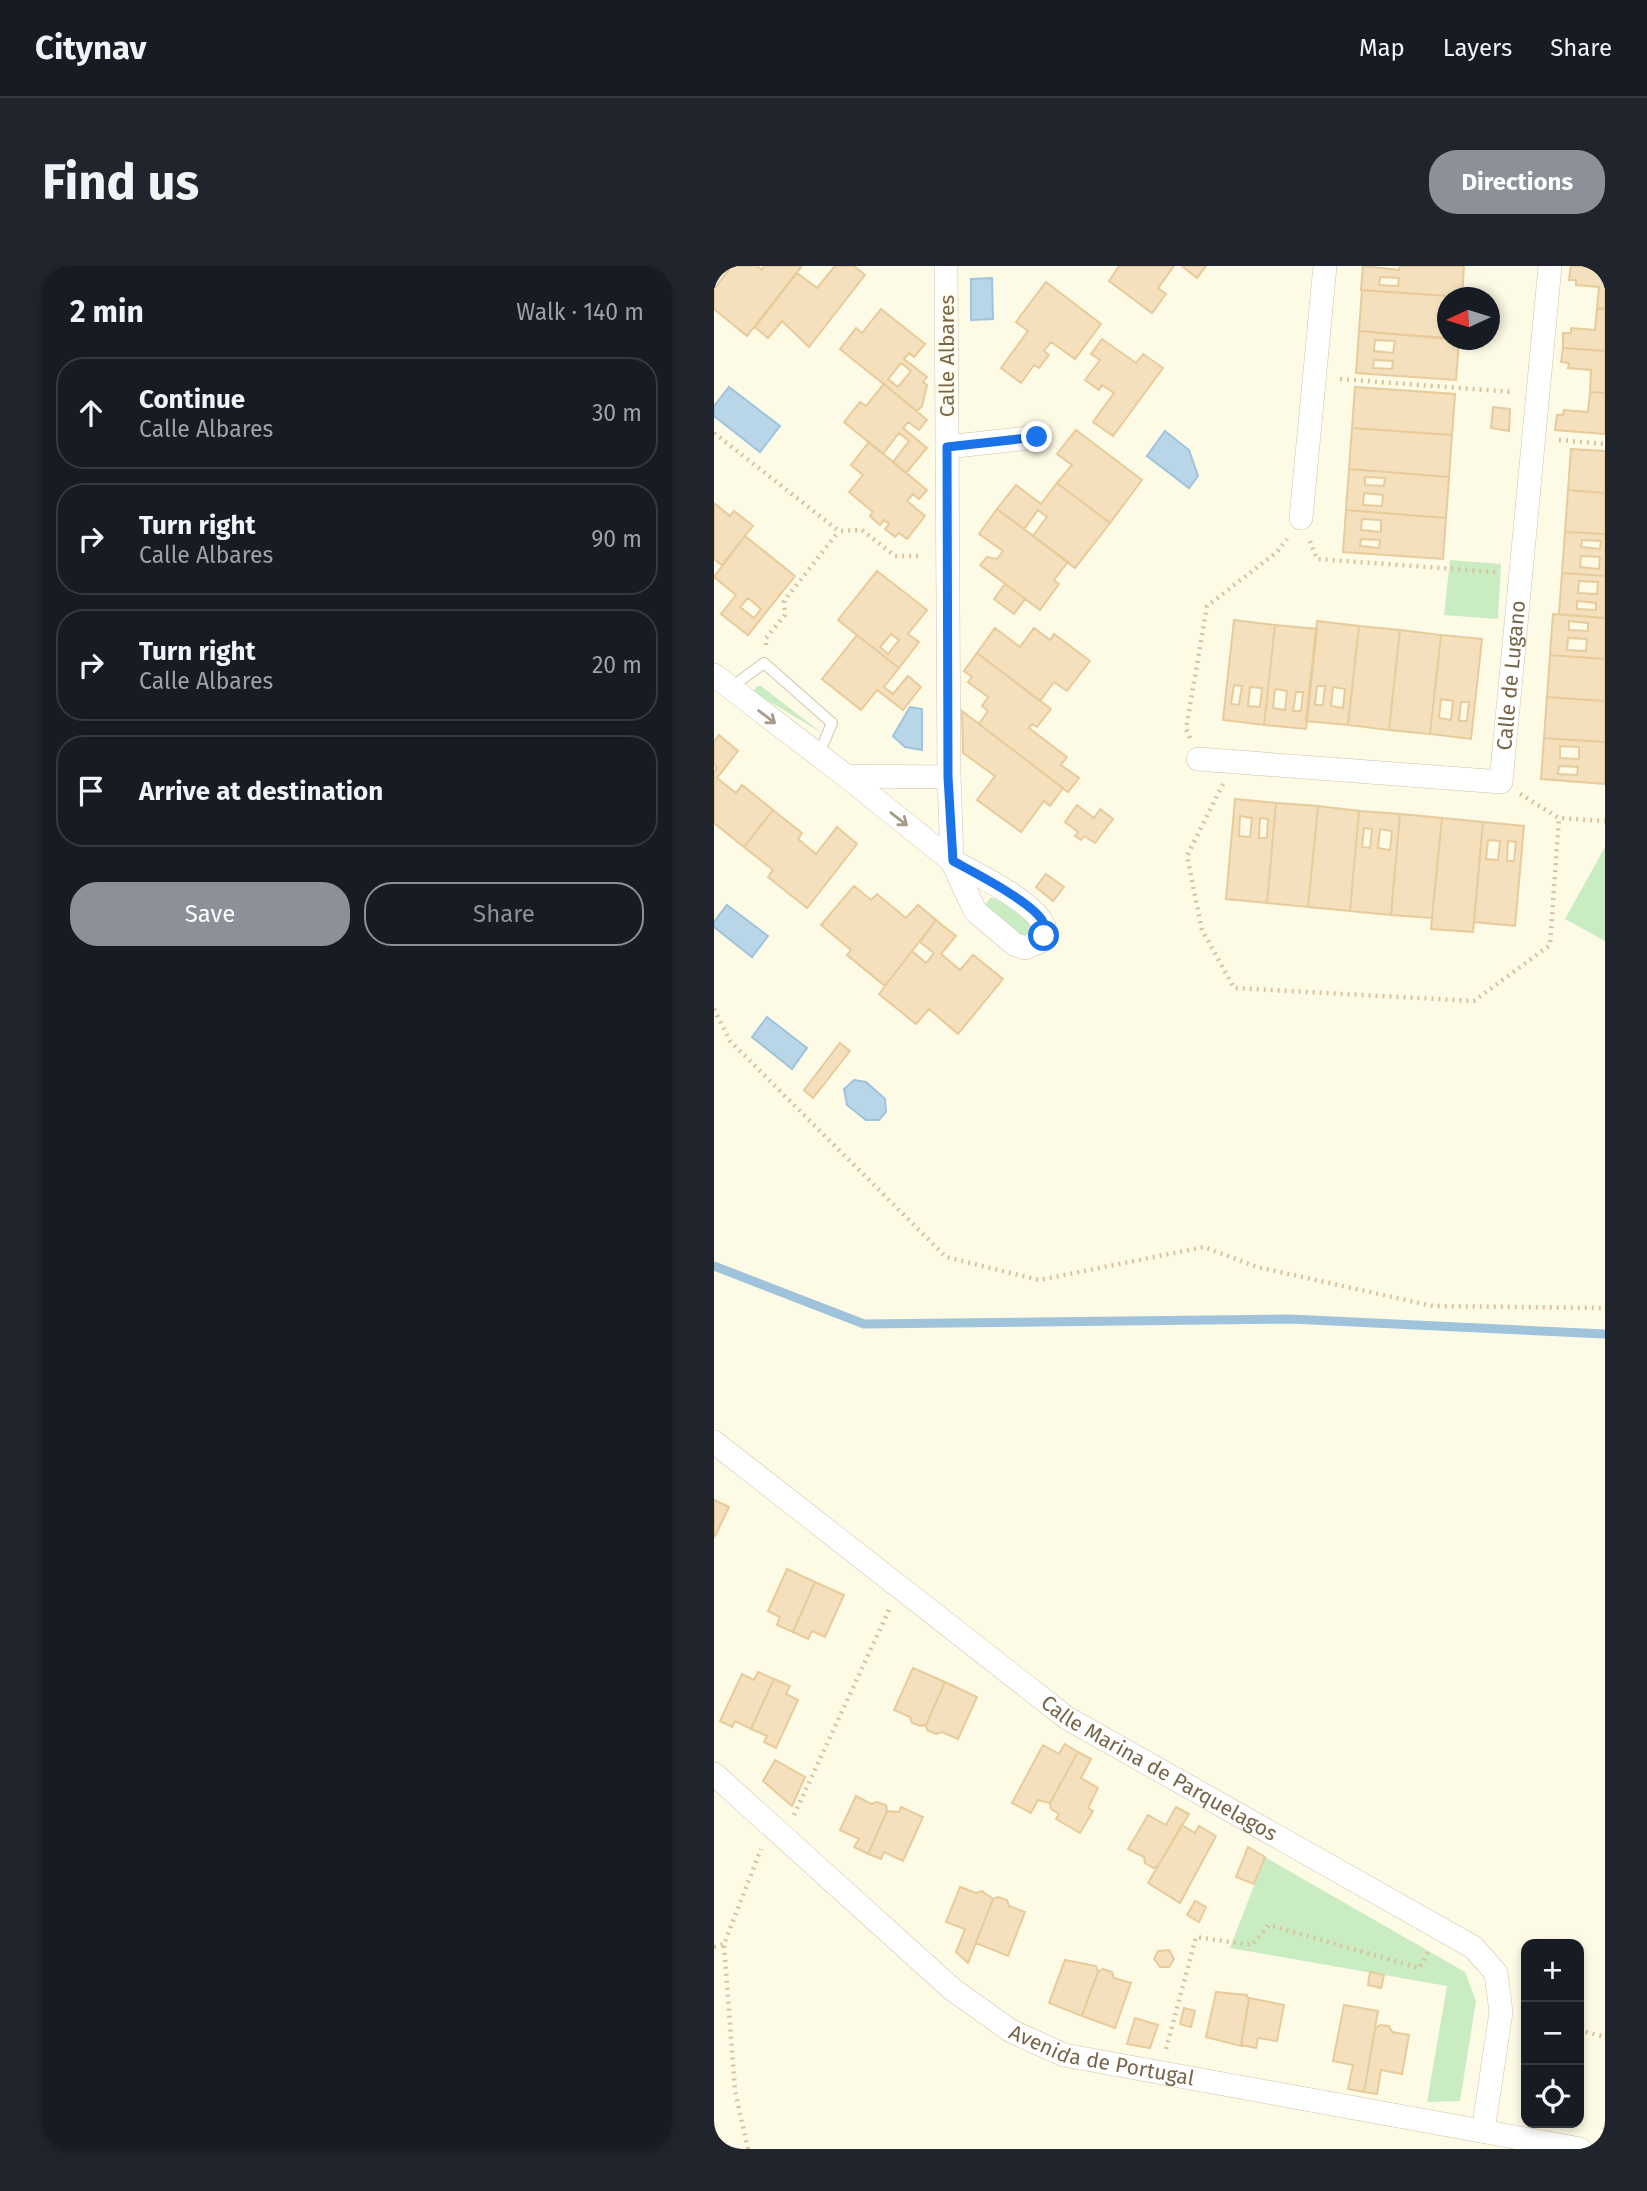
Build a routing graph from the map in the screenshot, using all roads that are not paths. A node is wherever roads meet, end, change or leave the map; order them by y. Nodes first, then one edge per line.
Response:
1 (946, 266) edge
2 (1325, 266) edge
3 (1550, 266) edge
4 (1037, 437) dead end
5 (947, 447) junction
6 (1301, 518) road end
7 (722, 682) edge
8 (818, 756) junction
9 (1198, 759) road end
10 (846, 776) junction
11 (948, 777) junction
12 (714, 1441) edge
13 (714, 1774) edge
14 (1483, 2131) junction
15 (1580, 2149) edge

1 - 5 street, Calle Albares
2 - 6 street
3 - 9 street, Calle de Lugano
4 - 5 street, Calle Albares
5 - 11 street, Calle Albares
7 -> 8 street, Calle Albares
7 - 8 lane
8 - 10 street, Calle Albares
10 - 11 street
10 -> 11 street, Calle Albares
12 - 14 street, Calle Marina de Parquelagos
13 - 14 street, Avenida de Portugal
14 - 15 street, Avenida de Portugal

